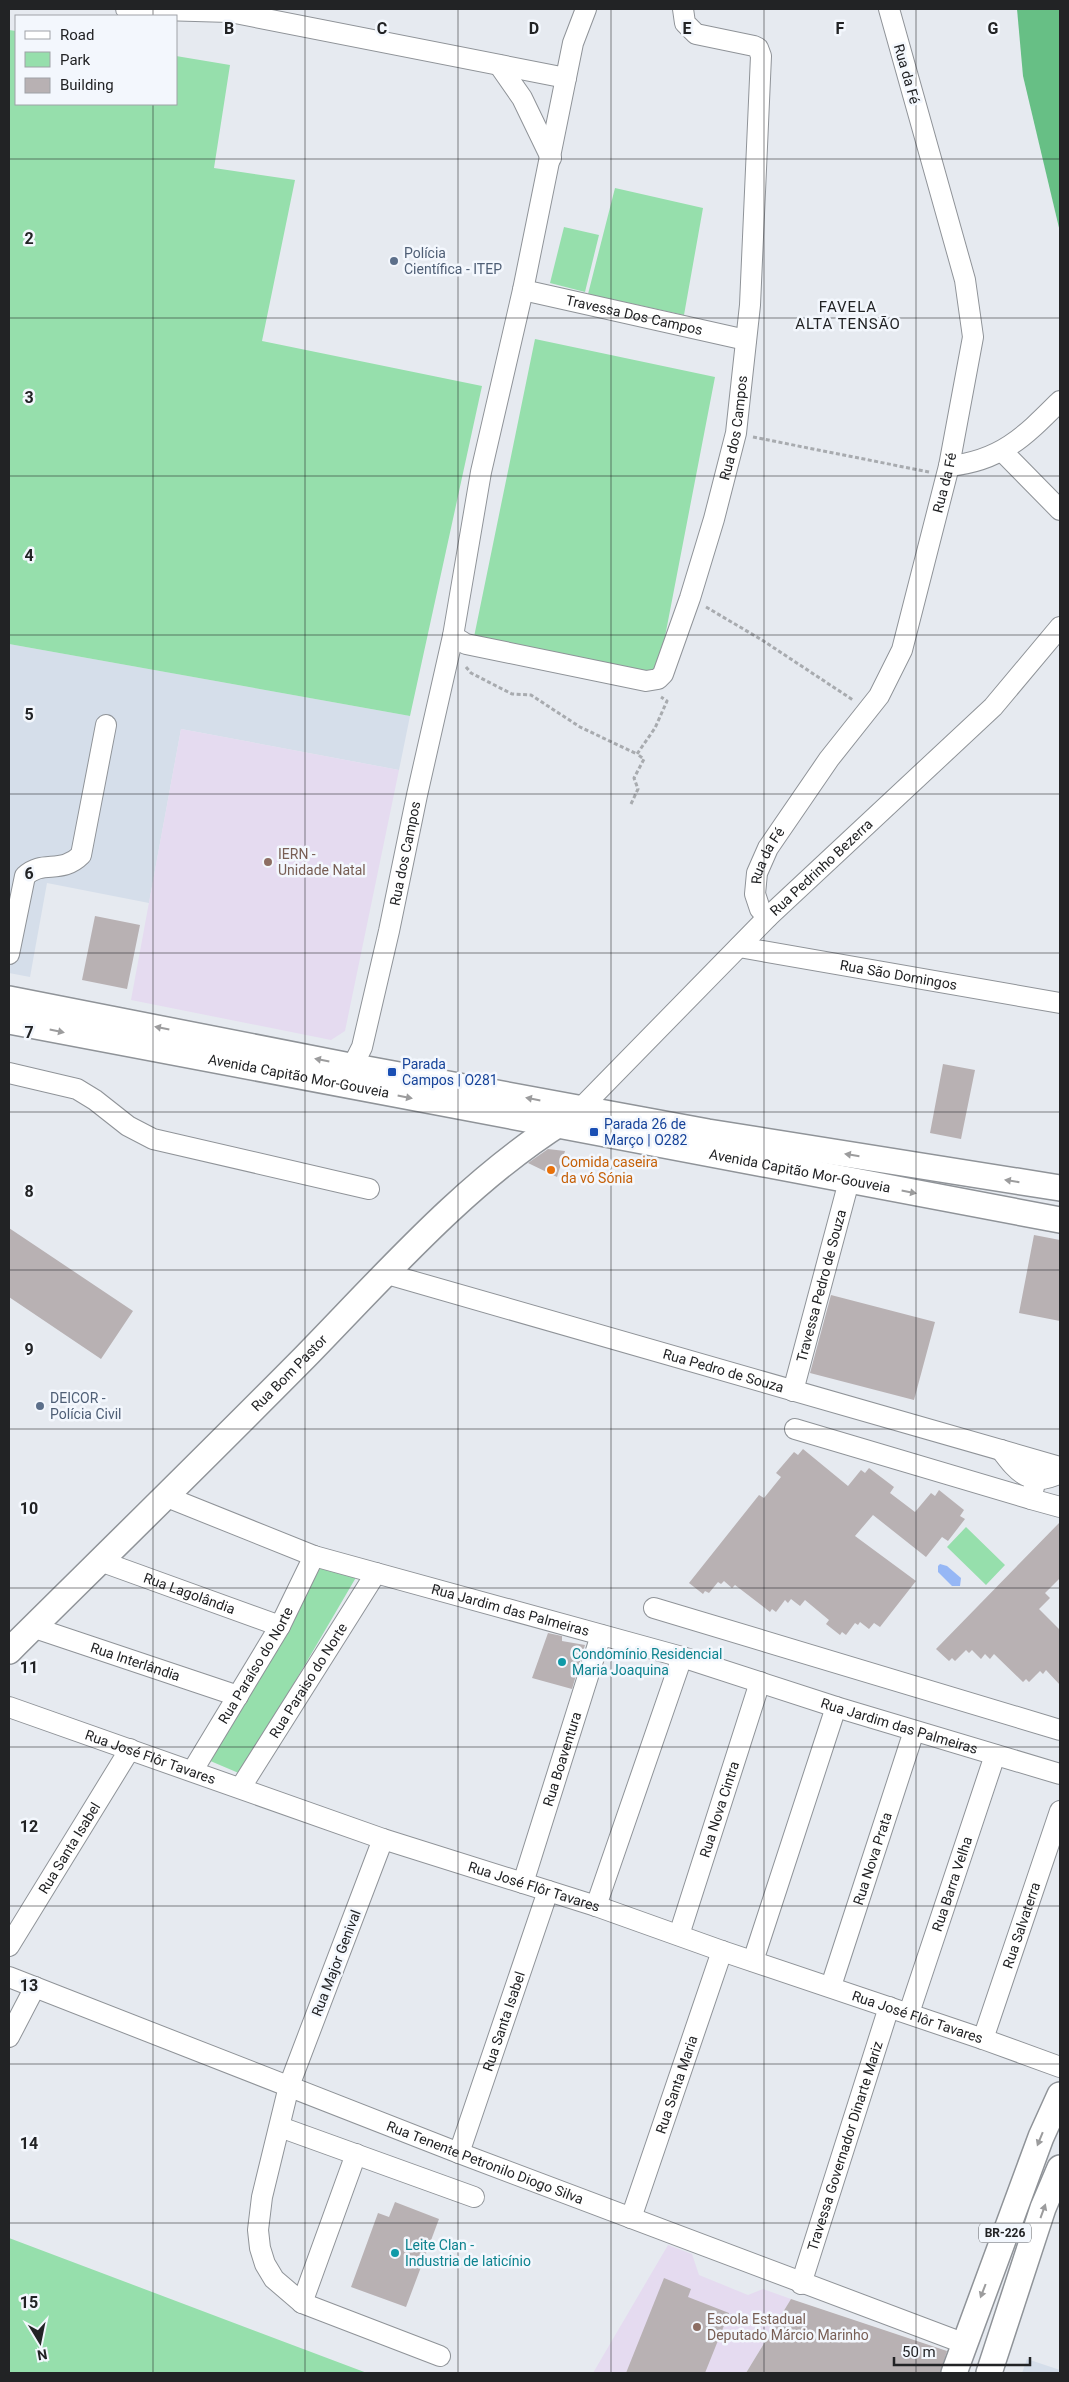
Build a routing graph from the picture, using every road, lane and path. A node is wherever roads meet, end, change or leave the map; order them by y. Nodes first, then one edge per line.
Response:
1 (126, 9) edge
2 (586, 9) edge
3 (683, 9) edge
4 (889, 9) edge
5 (498, 65) junction
6 (566, 78) junction
7 (551, 158) junction
8 (523, 290) junction
9 (746, 340) junction
10 (1060, 401) edge
11 (736, 434) junction
12 (1003, 452) junction
13 (948, 470) junction
14 (1060, 510) edge
15 (690, 598) junction
16 (1060, 627) edge
17 (459, 640) junction
18 (660, 678) junction
19 (868, 710) junction
20 (106, 725) dead end
21 (637, 754) junction
22 (631, 804) dead end
23 (768, 917) junction
24 (739, 948) junction
25 (9, 954) edge
26 (9, 999) edge
27 (1060, 1003) edge
28 (9, 1022) edge
29 (134, 1035) junction
30 (350, 1066) junction
31 (9, 1073) edge
32 (581, 1108) junction
33 (557, 1125) junction
34 (849, 1180) junction
35 (1060, 1188) edge
36 (369, 1189) dead end
37 (1060, 1220) edge
38 (387, 1274) junction
39 (793, 1391) junction
40 (795, 1429) dead end
41 (1001, 1450) junction
42 (1060, 1467) edge
43 (1060, 1473) edge
44 (1035, 1480) junction
45 (167, 1497) junction
46 (1031, 1499) junction
47 (1060, 1507) edge
48 (314, 1556) junction
49 (100, 1561) junction
50 (376, 1572) junction
51 (654, 1608) dead end
52 (280, 1626) junction
53 (601, 1635) junction
54 (17, 1639) edge
55 (682, 1657) junction
56 (760, 1682) junction
57 (238, 1696) junction
58 (9, 1707) edge
59 (836, 1707) junction
60 (1060, 1730) edge
61 (914, 1731) junction
62 (130, 1749) junction
63 (995, 1755) junction
64 (193, 1770) junction
65 (1060, 1774) edge
66 (241, 1788) junction
67 (1060, 1811) edge
68 (383, 1839) junction
69 (522, 1883) junction
70 (548, 1891) junction
71 (596, 1906) junction
72 (679, 1935) junction
73 (9, 1946) edge
74 (722, 1951) junction
75 (753, 1961) junction
76 (9, 1977) edge
77 (831, 1986) junction
78 (35, 1987) junction
79 (889, 2007) junction
80 (908, 2014) junction
81 (9, 2038) edge
82 (983, 2038) junction
83 (1060, 2067) edge
84 (289, 2086) junction
85 (1060, 2095) edge
86 (280, 2127) junction
87 (459, 2153) junction
88 (356, 2154) junction
89 (1060, 2168) edge
90 (474, 2197) dead end
91 (630, 2218) junction
92 (801, 2284) junction
93 (302, 2304) junction
94 (963, 2343) junction
95 (440, 2356) dead end
96 (954, 2373) edge
97 (989, 2373) edge

1 - 5 street
2 - 6 street, Rua dos Campos
3 - 9 street, Rua dos Campos
4 - 13 street, Rua da Fé
5 - 6 street
5 - 7 street
6 - 7 street, Rua dos Campos
7 - 8 street, Rua dos Campos
8 - 9 street, Travessa Dos Campos
8 - 17 street, Rua dos Campos
9 - 11 street, Rua dos Campos
10 - 12 street
11 - 13 path
11 - 15 street, Rua dos Campos
12 - 13 street
12 - 14 street
13 - 19 street, Rua da Fé
15 - 18 street, Rua dos Campos
15 - 19 path
16 - 23 street, Rua Pedrinho Bezerra
17 - 18 street
17 - 21 path
17 - 30 street, Rua dos Campos
18 - 21 path
19 - 23 street, Rua da Fé
20 - 25 street
21 - 22 path
23 - 24 street, Rua Pedrinho Bezerra
24 - 27 street, Rua São Domingos
24 - 32 street, Rua Pedrinho Bezerra
26 - 29 main road, Avenida Capitão Mor-Gouveia
28 -> 29 main road, Avenida Capitão Mor-Gouveia
30 -> 29 main road, Avenida Capitão Mor-Gouveia
29 -> 33 main road, Avenida Capitão Mor-Gouveia
32 -> 30 main road, Avenida Capitão Mor-Gouveia
31 - 36 street
32 - 33 main road, Rua Bom Pastor
35 -> 32 main road, Avenida Capitão Mor-Gouveia
33 - 34 main road, Avenida Capitão Mor-Gouveia
33 - 38 main road, Rua Bom Pastor
34 -> 37 main road, Avenida Capitão Mor-Gouveia
34 - 39 street, Travessa Pedro de Souza
38 - 39 street, Rua Pedro de Souza
38 - 45 main road, Rua Bom Pastor
39 - 41 street, Rua Pedro de Souza
40 - 46 street
41 - 42 street, Rua Pedro de Souza
41 - 44 street
43 - 44 street
44 - 46 street
45 - 48 street, Rua Jardim das Palmeiras
45 - 49 main road, Rua Bom Pastor
46 - 47 street
48 - 50 street, Rua Jardim das Palmeiras
48 - 52 street, Rua Paraíso do Norte
49 - 52 street, Rua Lagolândia
49 - 54 main road, Rua Bom Pastor
50 - 53 street, Rua Jardim das Palmeiras
50 - 66 street, Rua Paraiso do Norte
51 - 60 street
52 - 57 street, Rua Paraíso do Norte
53 - 55 street, Rua Jardim das Palmeiras
53 - 69 street, Rua Boaventura
54 - 57 street, Rua Interlândia
55 - 56 street, Rua Jardim das Palmeiras
55 - 71 street
56 - 59 street, Rua Jardim das Palmeiras
56 - 72 street, Rua Nova Cintra
57 - 64 street, Rua Paraíso do Norte
58 - 62 street, Rua José Flôr Tavares
59 - 61 street, Rua Jardim das Palmeiras
59 - 75 street
61 - 63 street, Rua Jardim das Palmeiras
61 - 77 street, Rua Nova Prata
62 - 64 street, Rua José Flôr Tavares
62 - 73 street, Rua Santa Isabel
63 - 65 street, Rua Jardim das Palmeiras
63 - 80 street, Rua Barra Velha
64 - 66 street, Rua José Flôr Tavares
66 - 68 street, Rua José Flôr Tavares
67 - 82 street, Rua Salvaterra
68 - 69 street, Rua José Flôr Tavares
68 - 84 street, Rua Major Genival
69 - 70 street, Rua José Flôr Tavares
70 - 71 street, Rua José Flôr Tavares
70 - 87 street, Rua Santa Isabel
71 - 72 street, Rua José Flôr Tavares
72 - 74 street, Rua José Flôr Tavares
74 - 75 street, Rua José Flôr Tavares
74 - 91 street, Rua Santa Maria
75 - 77 street, Rua José Flôr Tavares
76 - 78 street, Rua Tenente Petronilo Diogo Silva
77 - 79 street, Rua José Flôr Tavares
78 - 81 street
78 - 84 street, Rua Tenente Petronilo Diogo Silva
79 - 80 street, Rua José Flôr Tavares
79 - 92 street, Travessa Governador Dinarte Mariz
80 - 82 street, Rua José Flôr Tavares
82 - 83 street, Rua José Flôr Tavares
84 - 86 street, Rua Major Genival
84 - 87 street, Rua Tenente Petronilo Diogo Silva
85 -> 94 main road, BR-226
86 - 88 street
86 - 93 street, Rua Major Genival
87 - 91 street, Rua Tenente Petronilo Diogo Silva
88 - 90 street
88 - 93 street
97 -> 89 main road, BR-226
91 - 92 street, Rua Tenente Petronilo Diogo Silva
92 - 94 street, Rua Tenente Petronilo Diogo Silva
93 - 95 street
94 - 96 main road, BR-226

